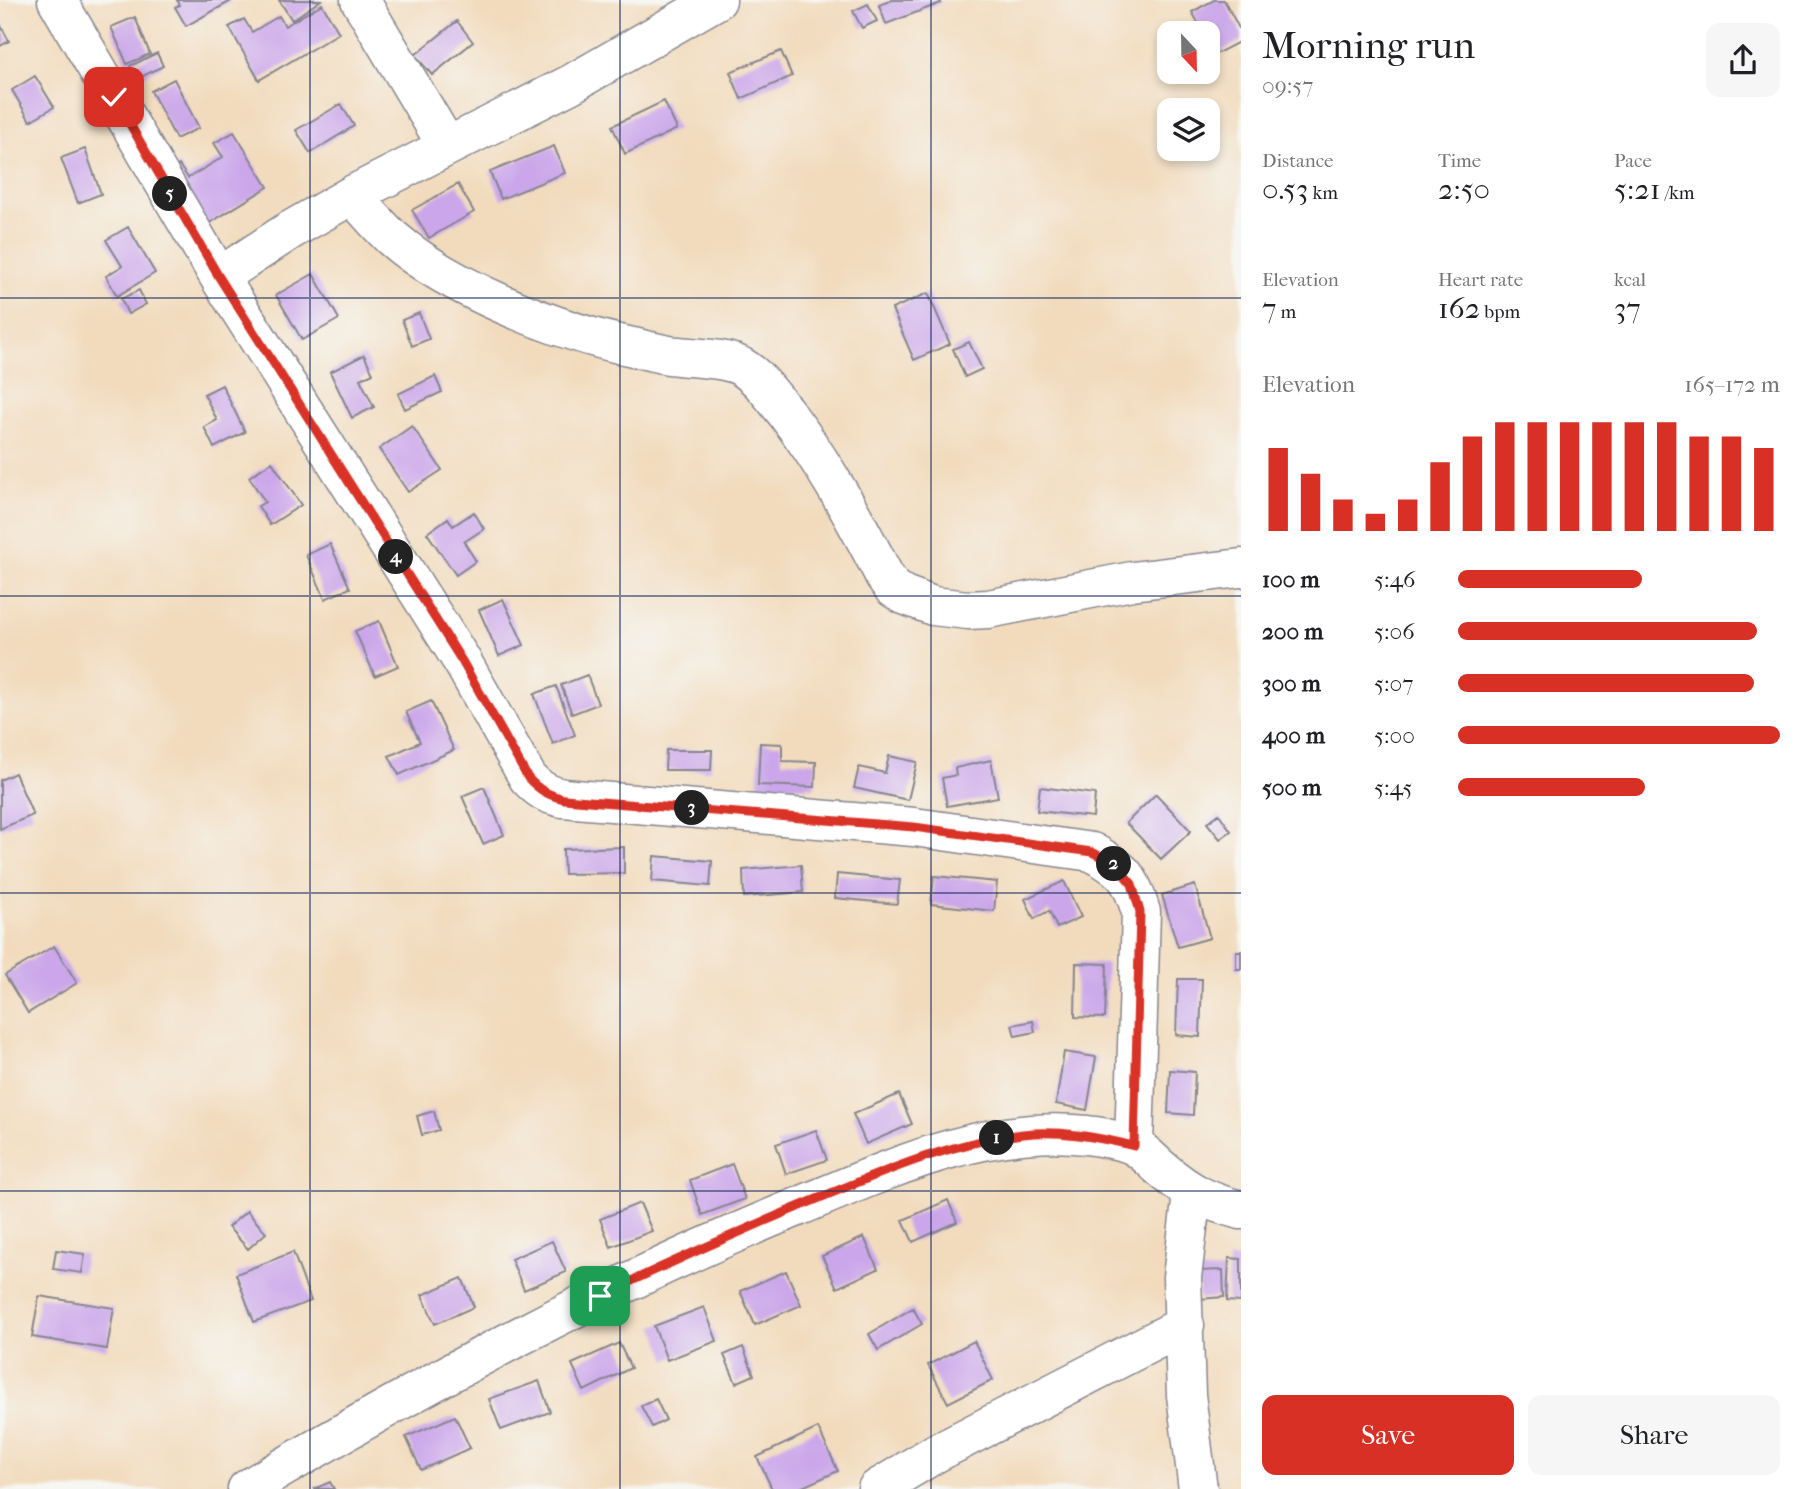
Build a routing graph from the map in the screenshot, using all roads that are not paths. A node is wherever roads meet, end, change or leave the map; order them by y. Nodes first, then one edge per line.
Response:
1 (57, 0) edge
2 (360, 0) edge
3 (717, 0) edge
4 (447, 146) junction
5 (352, 195) junction
6 (219, 277) junction
7 (1241, 568) edge
8 (1134, 1146) junction
9 (1192, 1194) junction
10 (1241, 1210) edge
11 (1185, 1325) junction
12 (247, 1489) edge
13 (877, 1489) edge
14 (1198, 1489) edge

1 - 6 street
2 - 4 street
3 - 4 street
4 - 5 street
5 - 6 street
5 - 7 street
6 - 8 street
8 - 9 street
8 - 12 street
9 - 10 street
9 - 11 street
11 - 13 street
11 - 14 street

